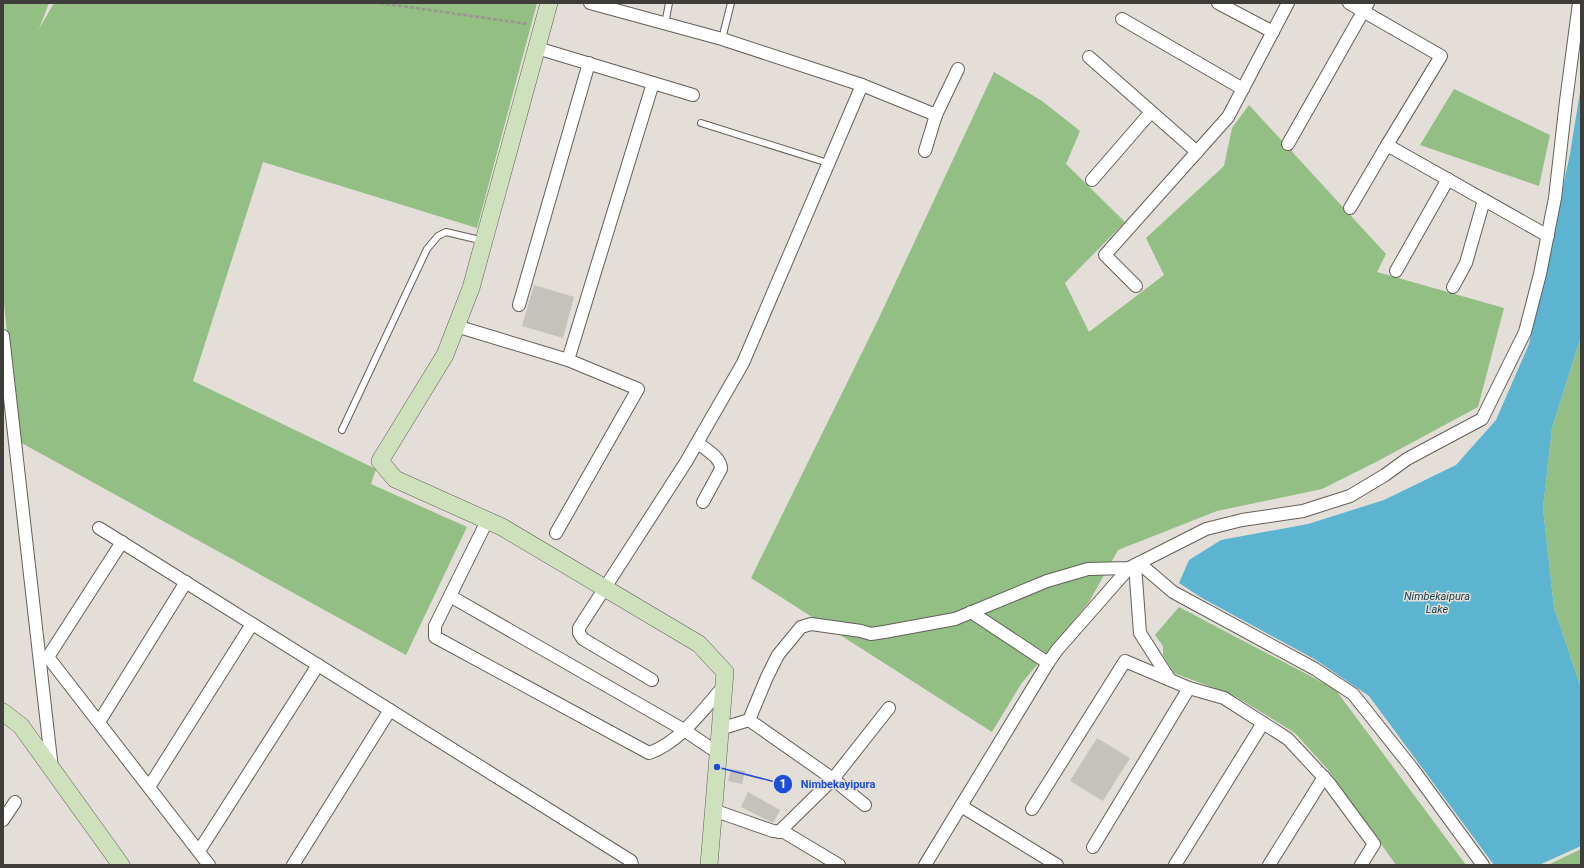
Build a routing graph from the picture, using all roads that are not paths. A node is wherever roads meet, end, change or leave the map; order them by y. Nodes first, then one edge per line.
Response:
1 (548, 3) edge
2 (590, 3) edge
3 (669, 3) edge
4 (731, 3) edge
5 (1218, 3) edge
6 (1288, 3) edge
7 (1349, 3) edge
8 (1579, 3) edge
9 (1366, 7) edge
10 (1122, 19) dead end
11 (665, 24) junction
12 (1273, 32) junction
13 (722, 40) junction
14 (536, 48) junction
15 (1089, 57) dead end
16 (589, 64) junction
17 (958, 69) dead end
18 (653, 83) junction
19 (862, 85) junction
20 (1243, 89) junction
21 (693, 95) dead end
22 (1151, 112) junction
23 (936, 115) junction
24 (700, 122) dead end
25 (1288, 144) dead end
26 (1387, 145) junction
27 (925, 151) dead end
28 (1197, 152) junction
29 (828, 164) junction
30 (1448, 179) junction
31 (1092, 180) dead end
32 (1484, 200) junction
33 (1350, 208) dead end
34 (1548, 236) junction
35 (485, 241) junction
36 (1396, 271) dead end
37 (1136, 286) dead end
38 (1452, 287) dead end
39 (519, 304) dead end
40 (456, 326) junction
41 (3, 336) edge
42 (568, 360) junction
43 (342, 430) dead end
44 (698, 443) junction
45 (703, 502) dead end
46 (487, 521) junction
47 (99, 528) dead end
48 (556, 533) dead end
49 (122, 542) junction
50 (1134, 565) junction
51 (186, 582) junction
52 (604, 588) junction
53 (450, 596) junction
54 (971, 612) junction
55 (252, 624) junction
56 (1048, 663) junction
57 (318, 665) junction
58 (652, 680) dead end
59 (1170, 680) junction
60 (723, 687) junction
61 (1190, 688) junction
62 (888, 708) dead end
63 (390, 710) junction
64 (3, 712) edge
65 (749, 720) junction
66 (98, 722) junction
67 (1263, 723) junction
68 (720, 729) junction
69 (684, 730) junction
70 (718, 753) junction
71 (52, 770) junction
72 (1324, 777) junction
73 (833, 779) junction
74 (149, 788) junction
75 (15, 802) dead end
76 (865, 806) dead end
77 (961, 806) junction
78 (1032, 809) dead end
79 (713, 810) junction
80 (3, 820) edge
81 (779, 832) junction
82 (1093, 847) dead end
83 (198, 851) junction
84 (120, 865) edge
85 (210, 865) edge
86 (293, 865) edge
87 (632, 865) edge
88 (708, 865) edge
89 (839, 865) edge
90 (925, 865) edge
91 (1057, 865) edge
92 (1175, 865) edge
93 (1269, 865) edge
94 (1361, 865) edge
95 (1483, 865) edge

1 - 14 main road
2 - 11 street
3 - 11 lane
4 - 13 lane
5 - 12 street
6 - 12 street
7 - 9 street
8 - 34 street
9 - 25 street
9 - 26 street
10 - 20 street
11 - 13 street
12 - 20 street
13 - 19 street
14 - 16 street
14 - 35 main road
15 - 22 street
16 - 18 street
16 - 39 street
17 - 23 street
18 - 21 street
18 - 42 street
19 - 23 street
19 - 29 street
20 - 28 street
22 - 28 street
22 - 31 street
23 - 27 street
24 - 29 lane
26 - 30 street
26 - 33 street
28 - 37 street
29 - 44 street
30 - 32 street
30 - 36 street
32 - 34 street
32 - 38 street
34 - 50 street
35 - 40 main road
35 - 43 lane
40 - 42 street
40 - 46 main road
41 - 71 street
42 - 48 street
44 - 45 street
44 - 52 street
46 - 52 main road
46 - 53 street
47 - 49 street
49 - 51 street
49 - 66 street
50 - 54 street
50 - 56 street
50 - 59 street
50 - 95 street
51 - 55 street
51 - 66 street
52 - 58 street
52 - 60 main road
53 - 69 street
53 - 69 street
54 - 56 street
54 - 65 street
55 - 57 street
55 - 74 street
56 - 77 street
57 - 63 street
57 - 83 street
59 - 61 street
59 - 78 street
60 - 68 main road
60 - 69 street
61 - 67 street
61 - 82 street
62 - 73 street
63 - 86 street
63 - 87 street
64 - 71 main road
65 - 68 street
65 - 73 street
66 - 74 street
67 - 72 street
67 - 92 street
68 - 70 main road
69 - 70 street
70 - 79 main road
71 - 84 main road
72 - 93 street
72 - 94 street
73 - 76 street
73 - 81 street
74 - 83 street
75 - 80 street
77 - 90 street
77 - 91 street
79 - 81 street
79 - 88 main road
81 - 89 street
83 - 85 street

